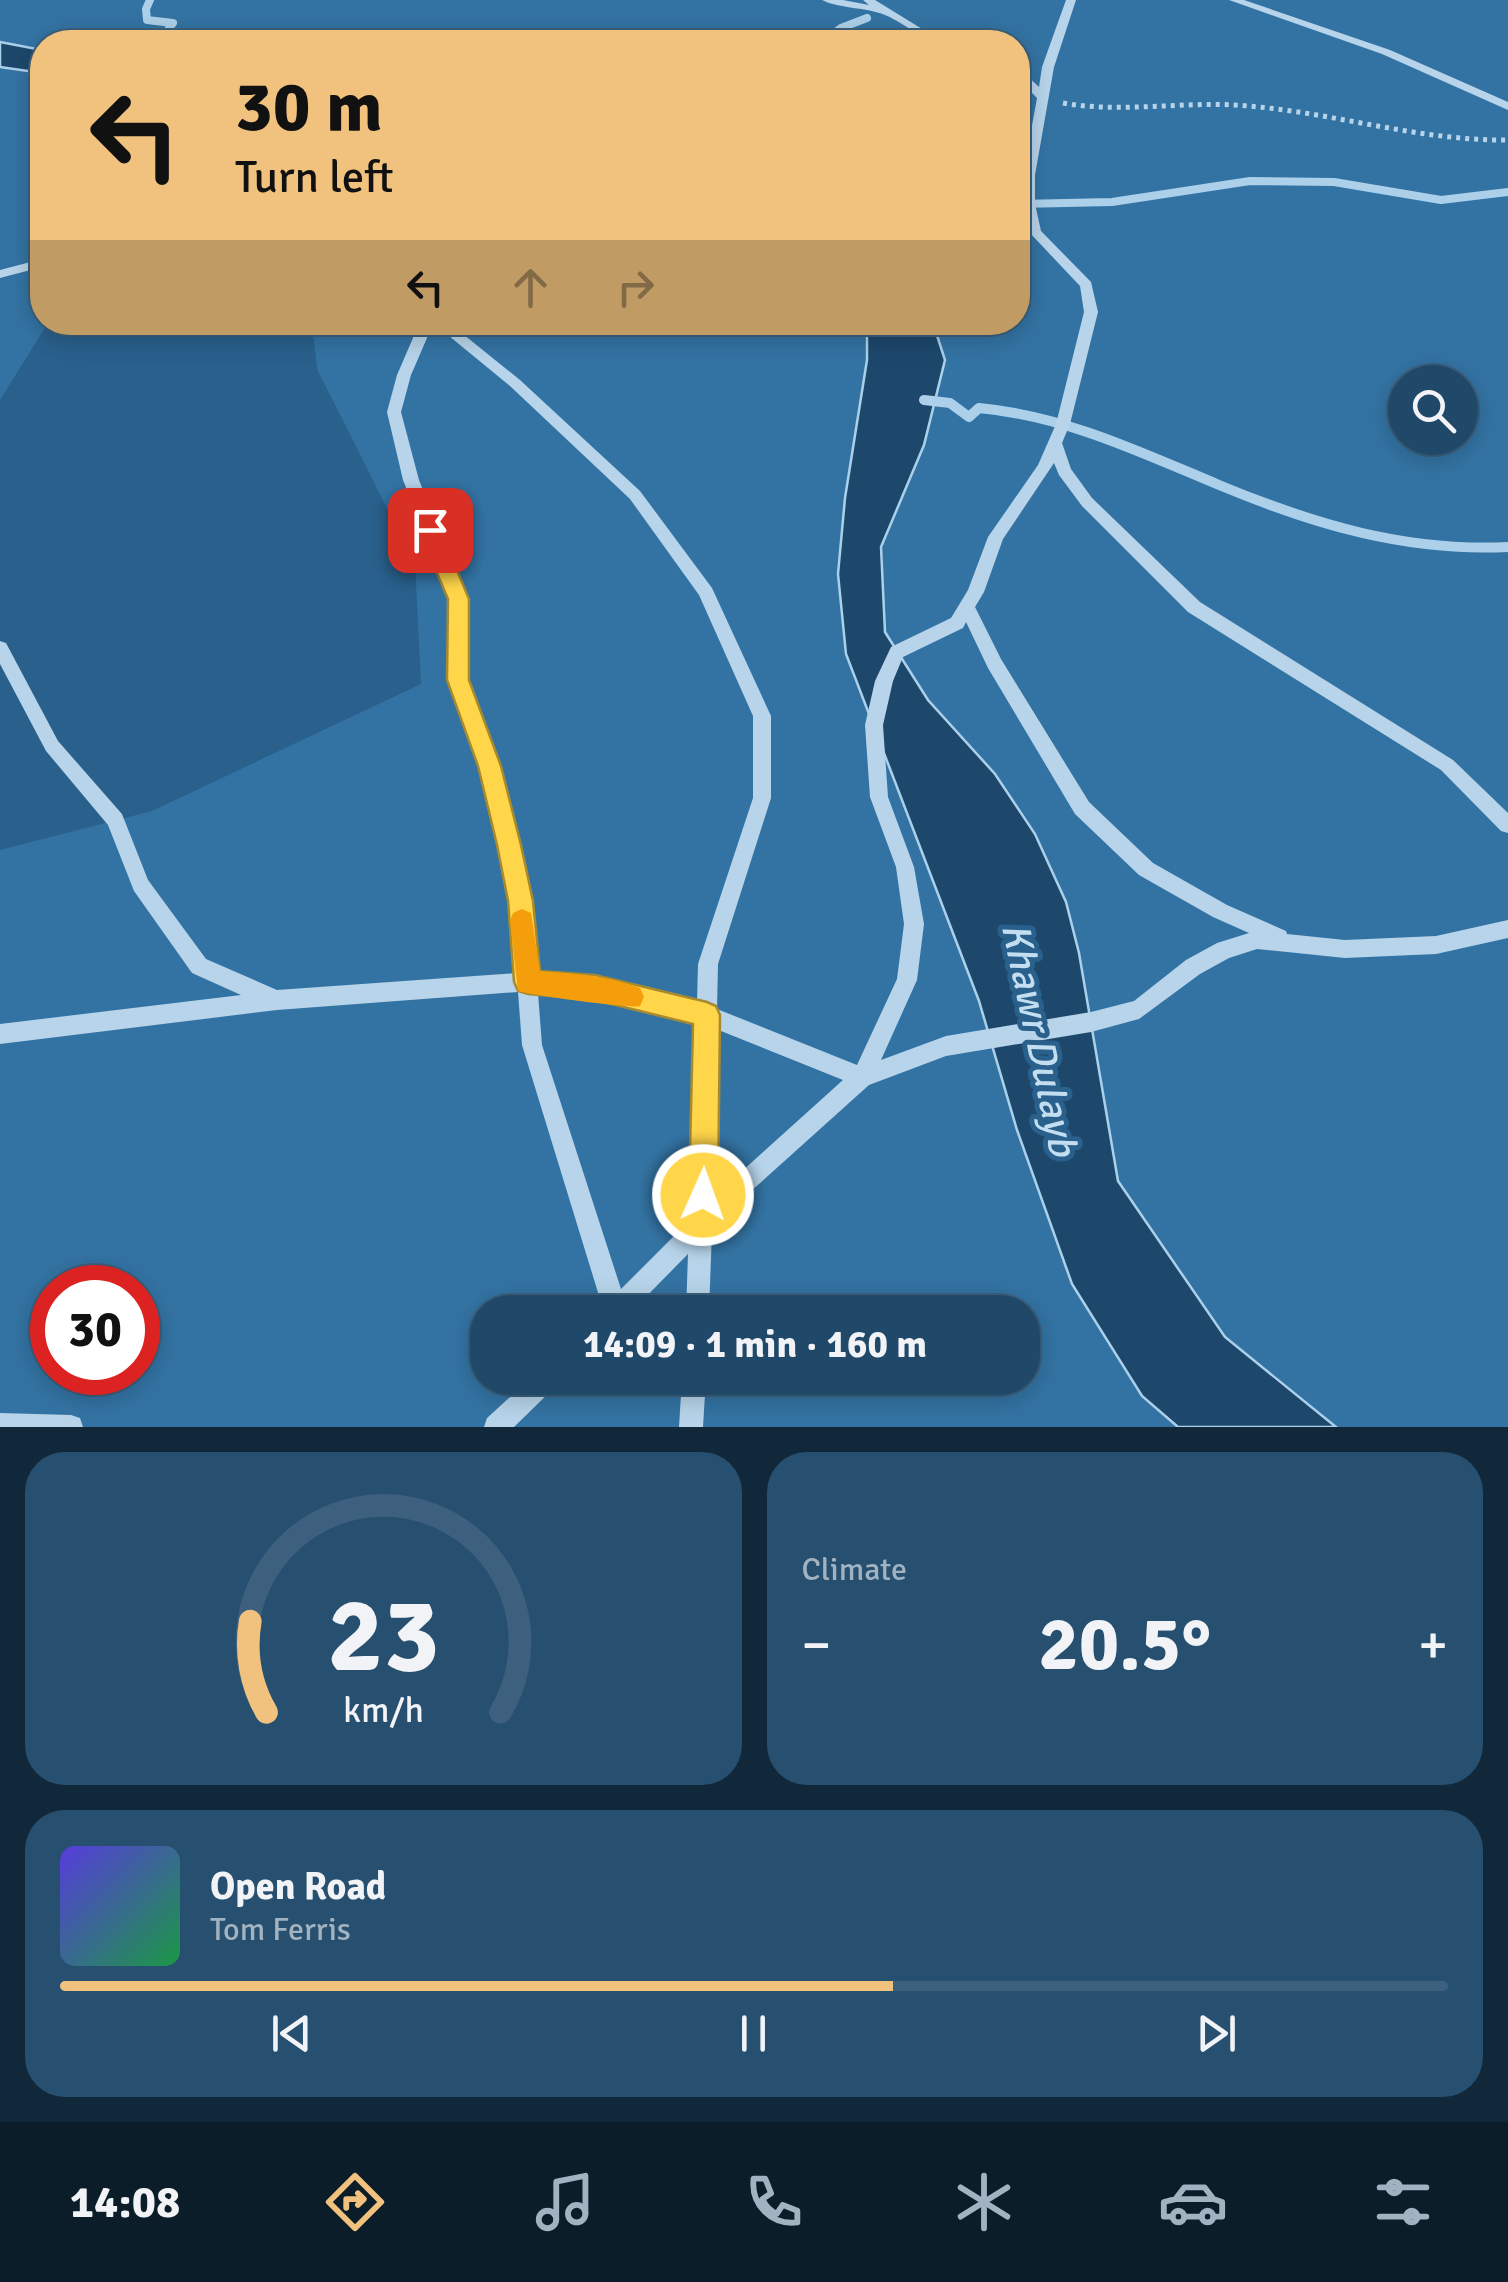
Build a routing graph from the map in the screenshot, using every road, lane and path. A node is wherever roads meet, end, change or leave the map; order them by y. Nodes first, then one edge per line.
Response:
1 (828, 0) edge
2 (868, 0) edge
3 (1071, 0) edge
4 (1234, 0) edge
5 (888, 12) junction
6 (916, 30) edge
7 (1030, 84) edge
8 (1044, 98) junction
9 (1508, 106) edge
10 (1508, 140) edge
11 (1030, 170) edge
12 (1030, 186) edge
13 (30, 266) edge
14 (0, 274) edge
15 (420, 335) edge
16 (455, 335) edge
17 (1055, 443) junction
18 (967, 608) junction
19 (0, 648) edge
20 (1508, 825) edge
21 (1508, 929) edge
22 (1294, 943) junction
23 (528, 982) junction
24 (277, 1000) junction
25 (707, 1015) junction
26 (0, 1034) edge
27 (862, 1077) junction
28 (702, 1225) junction
29 (611, 1295) edge
30 (633, 1295) edge
31 (699, 1295) edge
32 (530, 1395) edge
33 (693, 1395) edge
34 (0, 1425) edge
35 (71, 1427) edge
36 (496, 1427) edge
37 (691, 1427) edge

1 - 5 street
2 - 5 street
3 - 8 street
4 - 9 street
5 - 6 street
7 - 8 street
8 - 10 path
8 - 11 street
12 - 17 street
13 - 14 street
15 - 23 street
16 - 25 street
17 - 18 street
17 - 20 street
18 - 22 street
18 - 27 street
19 - 24 street
21 - 22 street
22 - 27 street
23 - 24 street
23 - 25 street
23 - 29 street
24 - 26 street
25 - 27 street
25 - 28 street
27 - 28 street
28 - 30 street
28 - 31 street
32 - 36 street
33 - 37 street
34 - 35 street

